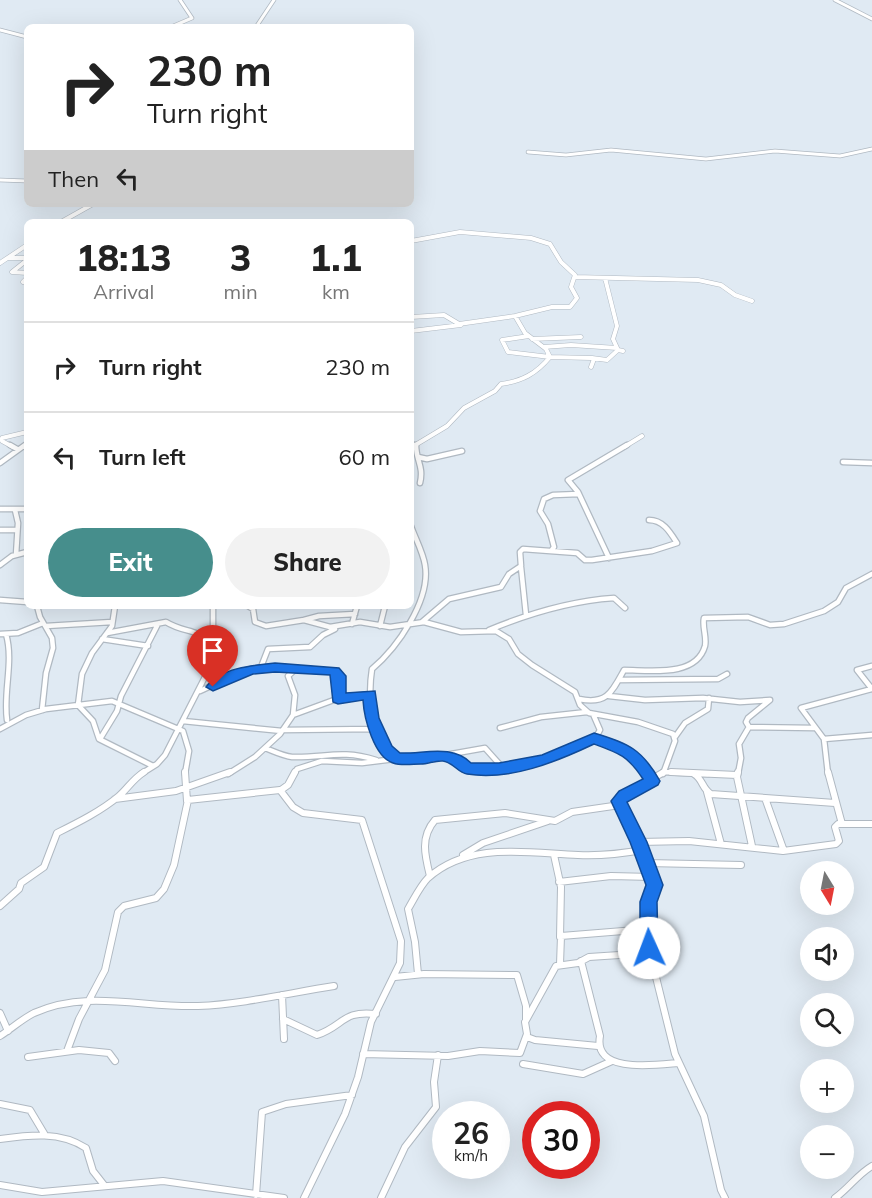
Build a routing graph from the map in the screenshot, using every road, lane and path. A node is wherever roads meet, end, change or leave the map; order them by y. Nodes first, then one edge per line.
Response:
1 (180, 0) edge
2 (274, 0) edge
3 (835, 0) edge
4 (872, 19) edge
5 (178, 24) edge
6 (258, 24) edge
7 (0, 30) edge
8 (24, 36) edge
9 (872, 149) edge
10 (528, 152) dead end
11 (0, 180) edge
12 (24, 181) edge
13 (80, 207) edge
14 (88, 207) edge
15 (83, 210) junction
16 (66, 219) edge
17 (414, 240) edge
18 (24, 247) edge
19 (7, 258) junction
20 (24, 259) edge
21 (24, 262) edge
22 (0, 263) edge
23 (24, 273) edge
24 (574, 277) junction
25 (605, 278) junction
26 (752, 301) dead end
27 (515, 316) junction
28 (414, 317) edge
29 (466, 323) junction
30 (414, 331) edge
31 (581, 337) dead end
32 (531, 338) junction
33 (544, 347) junction
34 (619, 350) junction
35 (550, 357) junction
36 (592, 358) junction
37 (591, 367) dead end
38 (24, 433) edge
39 (642, 436) dead end
40 (414, 445) edge
41 (24, 446) edge
42 (414, 448) edge
43 (17, 449) junction
44 (462, 451) dead end
45 (418, 457) junction
46 (843, 462) dead end
47 (0, 463) edge
48 (872, 463) edge
49 (420, 483) dead end
50 (579, 494) junction
51 (0, 509) edge
52 (24, 509) edge
53 (15, 510) junction
54 (649, 520) dead end
55 (0, 530) edge
56 (17, 530) junction
57 (414, 534) edge
58 (551, 551) junction
59 (24, 553) edge
60 (16, 555) junction
61 (10, 557) junction
62 (0, 558) edge
63 (609, 558) junction
64 (0, 565) edge
65 (521, 566) junction
66 (872, 574) edge
67 (0, 600) edge
68 (24, 602) edge
69 (625, 608) dead end
70 (38, 609) edge
71 (114, 609) edge
72 (213, 609) edge
73 (253, 609) edge
74 (356, 609) edge
75 (384, 609) edge
76 (355, 614) junction
77 (526, 615) junction
78 (304, 620) junction
79 (112, 622) junction
80 (419, 623) junction
81 (158, 624) junction
82 (352, 624) junction
83 (410, 624) junction
84 (44, 625) junction
85 (341, 626) junction
86 (380, 626) junction
87 (489, 630) junction
88 (106, 633) junction
89 (3, 634) edge
90 (102, 639) junction
91 (211, 643) junction
92 (148, 646) junction
93 (872, 666) edge
94 (297, 668) junction
95 (252, 669) junction
96 (727, 674) dead end
97 (619, 680) junction
98 (0, 685) edge
99 (7, 685) junction
100 (872, 689) edge
101 (197, 692) junction
102 (370, 694) junction
103 (609, 696) junction
104 (709, 698) junction
105 (338, 699) junction
106 (579, 699) junction
107 (119, 702) junction
108 (78, 705) junction
109 (42, 710) junction
110 (590, 713) junction
111 (293, 716) junction
112 (7, 720) dead end
113 (183, 721) junction
114 (179, 727) junction
115 (749, 727) junction
116 (500, 728) dead end
117 (814, 728) junction
118 (0, 729) edge
119 (376, 729) junction
120 (283, 730) junction
121 (872, 735) edge
122 (675, 737) junction
123 (594, 738) junction
124 (100, 739) junction
125 (824, 740) junction
126 (265, 748) junction
127 (443, 755) junction
128 (396, 759) junction
129 (378, 761) junction
130 (153, 766) junction
131 (503, 768) junction
132 (663, 772) junction
133 (694, 774) junction
134 (737, 775) junction
135 (653, 781) junction
136 (186, 788) junction
137 (281, 790) junction
138 (707, 792) junction
139 (740, 796) junction
140 (765, 798) junction
141 (112, 800) junction
142 (187, 801) junction
143 (835, 803) junction
144 (620, 805) junction
145 (548, 821) junction
146 (842, 824) junction
147 (872, 824) edge
148 (639, 842) junction
149 (721, 844) junction
150 (752, 846) junction
151 (642, 850) junction
152 (784, 851) junction
153 (554, 855) junction
154 (461, 856) junction
155 (647, 863) junction
156 (741, 866) dead end
157 (430, 876) junction
158 (652, 877) junction
159 (560, 882) junction
160 (0, 906) edge
161 (648, 929) junction
162 (560, 937) junction
163 (650, 953) junction
164 (581, 962) junction
165 (560, 964) junction
166 (418, 974) junction
167 (396, 977) junction
168 (334, 986) dead end
169 (282, 994) junction
170 (90, 999) junction
171 (0, 1014) edge
172 (376, 1014) junction
173 (283, 1019) junction
174 (526, 1020) junction
175 (8, 1031) junction
176 (0, 1036) edge
177 (526, 1037) junction
178 (284, 1039) dead end
179 (598, 1046) junction
180 (67, 1051) junction
181 (363, 1054) junction
182 (438, 1055) junction
183 (28, 1057) dead end
184 (116, 1061) dead end
185 (612, 1061) junction
186 (678, 1063) junction
187 (523, 1064) dead end
188 (352, 1095) junction
189 (0, 1104) edge
190 (45, 1134) junction
191 (0, 1139) edge
192 (872, 1166) edge
193 (0, 1185) edge
194 (104, 1185) junction
195 (256, 1195) junction
196 (284, 1198) edge
197 (304, 1198) edge
198 (381, 1198) edge
199 (725, 1198) edge
200 (835, 1198) edge

1 - 5 street
2 - 6 street
3 - 4 street
7 - 8 street
9 - 10 street
11 - 12 street
13 - 15 street
14 - 15 street
15 - 16 street
17 - 24 street
18 - 19 street
19 - 20 street
19 - 22 street
21 - 23 street
24 - 25 street
24 - 27 street
25 - 26 street
25 - 34 street
27 - 29 street
27 - 32 street
28 - 29 street
29 - 30 street
31 - 32 street
32 - 33 street
32 - 35 street
33 - 34 street
33 - 35 street
34 - 36 street
35 - 36 street
35 - 40 street
36 - 37 street
38 - 43 street
39 - 50 street
41 - 43 street
42 - 45 street
43 - 47 street
44 - 45 street
45 - 49 street
46 - 48 street
50 - 58 street
50 - 63 street
51 - 53 street
52 - 53 street
53 - 56 street
54 - 63 street
55 - 56 street
56 - 60 street
57 - 83 street
58 - 63 street
58 - 65 street
59 - 60 street
60 - 61 street
61 - 62 street
61 - 64 street
65 - 77 street
65 - 80 street
66 - 97 street
67 - 68 street
69 - 77 street
70 - 84 street
71 - 79 street
72 - 91 street
73 - 78 street
74 - 76 street
75 - 86 street
76 - 78 street
76 - 82 street
77 - 87 street
78 - 85 street
79 - 84 street
79 - 88 street
80 - 83 street
80 - 87 street
81 - 88 street
81 - 91 street
81 - 92 street
82 - 85 street
82 - 86 street
83 - 86 street
83 - 102 street
84 - 89 street
84 - 109 street
85 - 95 street
87 - 106 street
88 - 90 street
89 - 99 street
90 - 92 street
90 - 108 street
91 - 101 street
92 - 107 street
93 - 100 street
94 - 95 street
94 - 105 street
94 - 111 street
95 - 101 street
96 - 97 street
97 - 103 street
98 - 99 street
99 - 112 street
100 - 117 street
101 - 113 street
102 - 105 street
102 - 119 street
103 - 104 street
103 - 106 street
104 - 115 street
104 - 122 street
105 - 111 street
106 - 110 street
107 - 108 street
107 - 114 street
107 - 124 street
108 - 109 street
108 - 124 street
109 - 118 street
110 - 116 street
110 - 122 street
110 - 123 street
111 - 120 street
113 - 114 street
113 - 120 street
114 - 130 street
114 - 136 street
115 - 117 street
115 - 134 street
117 - 125 street
119 - 120 street
119 - 128 street
120 - 126 street
121 - 125 street
122 - 132 street
123 - 131 street
123 - 135 street
124 - 130 street
125 - 143 street
126 - 129 street
126 - 136 street
127 - 128 street
127 - 131 street
127 - 131 street
128 - 129 street
129 - 137 street
130 - 141 street
132 - 133 street
132 - 135 street
133 - 134 street
133 - 138 street
134 - 139 street
135 - 144 street
136 - 141 street
136 - 142 street
137 - 142 street
137 - 167 street
138 - 139 street
138 - 149 street
139 - 140 street
139 - 150 street
140 - 143 street
140 - 152 street
141 - 160 street
142 - 170 street
143 - 146 street
144 - 145 street
144 - 148 street
145 - 154 street
145 - 157 street
146 - 147 street
146 - 152 street
148 - 149 street
148 - 151 street
149 - 150 street
150 - 152 street
151 - 153 street
151 - 155 street
153 - 154 street
153 - 159 street
154 - 157 street
155 - 156 street
155 - 158 street
157 - 166 street
158 - 159 street
158 - 161 street
159 - 162 street
161 - 162 street
161 - 163 street
162 - 165 street
163 - 164 street
163 - 186 street
164 - 165 street
164 - 179 street
165 - 174 street
166 - 167 street
166 - 174 street
167 - 172 street
168 - 169 street
169 - 170 street
169 - 173 street
170 - 175 street
170 - 180 street
171 - 175 street
172 - 173 street
172 - 181 street
173 - 178 street
174 - 177 street
175 - 176 street
177 - 179 street
177 - 182 street
179 - 185 street
180 - 183 street
180 - 184 street
181 - 182 street
181 - 188 street
182 - 198 street
185 - 186 street
185 - 187 street
186 - 199 street
188 - 195 street
188 - 197 street
189 - 190 street
190 - 191 street
190 - 194 street
192 - 200 street
193 - 194 street
194 - 195 street
195 - 196 street

